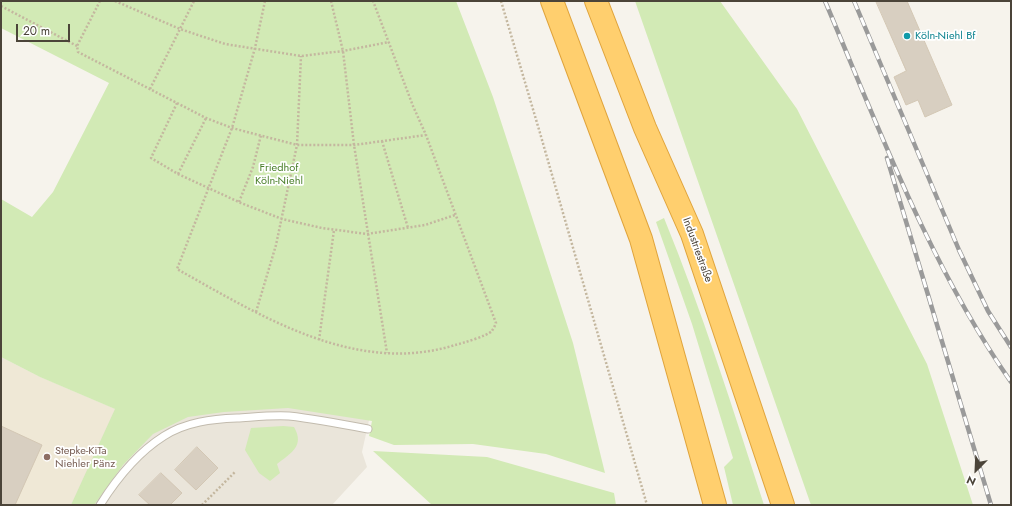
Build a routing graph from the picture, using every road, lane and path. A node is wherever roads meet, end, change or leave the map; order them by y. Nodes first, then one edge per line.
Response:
1 (100, 1) edge
2 (116, 1) edge
3 (194, 1) edge
4 (265, 1) edge
5 (330, 1) edge
6 (373, 1) edge
7 (501, 1) edge
8 (552, 1) edge
9 (596, 1) edge
10 (1, 6) edge
11 (180, 29) junction
12 (389, 42) junction
13 (77, 46) junction
14 (255, 48) junction
15 (343, 51) junction
16 (301, 56) junction
17 (150, 89) junction
18 (177, 103) junction
19 (206, 118) junction
20 (232, 128) junction
21 (262, 135) junction
22 (426, 136) junction
23 (382, 141) junction
24 (297, 145) junction
25 (354, 145) junction
26 (178, 174) junction
27 (209, 188) junction
28 (239, 202) junction
29 (455, 215) junction
30 (282, 219) junction
31 (408, 228) junction
32 (334, 230) junction
33 (367, 234) junction
34 (256, 312) junction
35 (319, 340) junction
36 (387, 353) junction
37 (368, 428) dead end
38 (235, 472) dead end
39 (100, 505) edge
40 (202, 505) edge
41 (647, 505) edge
42 (715, 505) edge
43 (782, 505) edge

1 - 13 path
2 - 11 path
3 - 11 path
4 - 14 path
5 - 15 path
6 - 12 path
7 - 41 path
8 - 42 highway
9 - 43 highway, Industriestraße
10 - 13 path
11 - 14 path
11 - 17 path
12 - 15 path
12 - 22 path
13 - 17 path
14 - 16 path
14 - 20 path
15 - 16 path
15 - 25 path
16 - 24 path
17 - 18 path
18 - 19 path
18 - 26 path
19 - 20 path
19 - 26 path
20 - 21 path
20 - 27 path
21 - 24 path
21 - 28 path
22 - 23 path
22 - 29 path
23 - 25 path
23 - 31 path
24 - 25 path
24 - 30 path
25 - 33 path
26 - 27 path
27 - 28 path
27 - 34 path
28 - 30 path
29 - 31 path
29 - 36 path
30 - 32 path
30 - 34 path
31 - 33 path
32 - 33 path
32 - 35 path
33 - 36 path
34 - 35 path
35 - 36 path
37 - 39 lane
38 - 40 path

